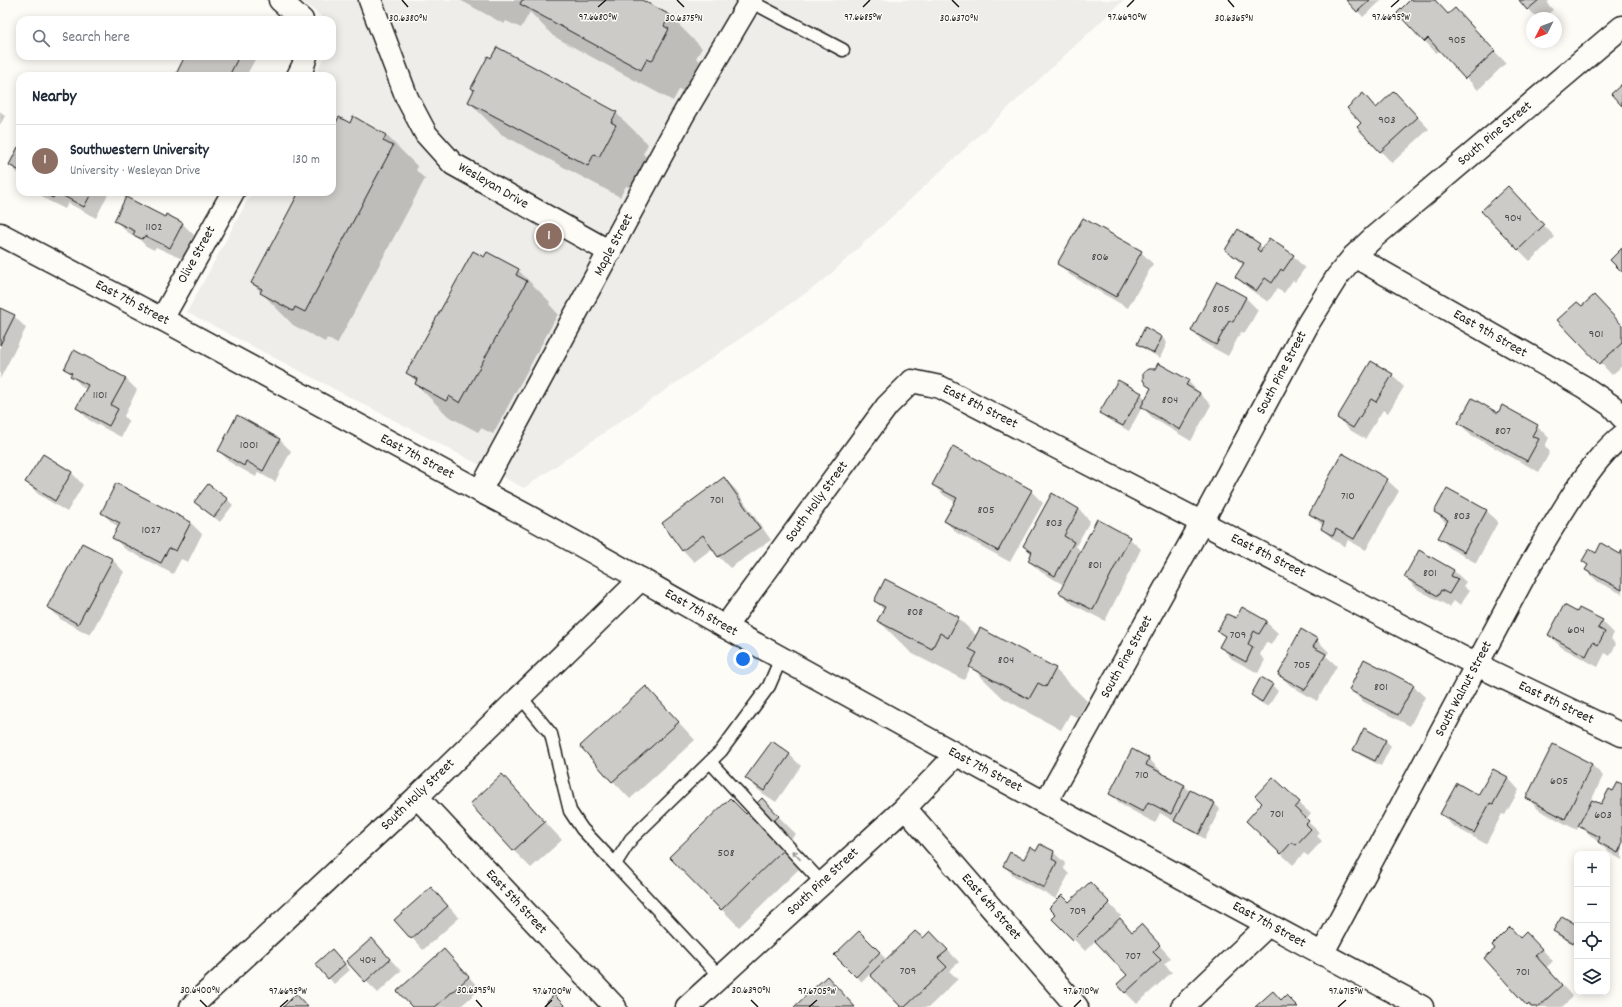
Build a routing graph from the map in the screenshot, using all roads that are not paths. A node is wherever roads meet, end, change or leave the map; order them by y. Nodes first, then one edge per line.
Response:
1 (280, 0) edge
2 (370, 0) edge
3 (750, 0) edge
4 (298, 16) edge
5 (1622, 27) edge
6 (842, 50) dead end
7 (305, 60) edge
8 (300, 72) edge
9 (231, 196) edge
10 (0, 234) edge
11 (610, 252) junction
12 (1354, 256) junction
13 (162, 319) junction
14 (912, 381) joint
15 (1622, 417) edge
16 (1622, 436) edge
17 (480, 491) junction
18 (1202, 522) junction
19 (641, 579) junction
20 (725, 627) junction
21 (781, 658) junction
22 (1477, 665) junction
23 (520, 696) junction
24 (1622, 735) edge
25 (956, 755) junction
26 (710, 762) junction
27 (417, 797) junction
28 (1046, 802) junction
29 (905, 808) junction
30 (615, 864) junction
31 (822, 883) junction
32 (1268, 925) junction
33 (1322, 954) junction
34 (720, 977) junction
35 (191, 1007) edge
36 (615, 1007) edge
37 (687, 1007) edge
38 (1077, 1007) edge
39 (1182, 1007) edge
40 (1422, 1007) edge

1 - 4 street
2 - 11 street, Wesleyan Drive
3 - 6 lane
3 - 11 street, Maple Street
5 - 12 street, South Pine Street
7 - 8 street
9 - 13 street, Olive Street
10 - 13 street, East 7th Street
11 - 17 street, Maple Street
12 - 15 street, East 9th Street
12 - 18 street, South Pine Street
13 - 17 street, East 7th Street
14 - 18 street, East 8th Street
14 - 20 street, South Holly Street
16 - 22 street, South Walnut Street
17 - 19 street, East 7th Street
18 - 22 street, East 8th Street
18 - 28 street, South Pine Street
19 - 20 street, East 7th Street
19 - 23 street, South Holly Street
20 - 21 street, East 7th Street
21 - 25 street, East 7th Street
21 - 26 lane
22 - 24 street, East 8th Street
22 - 33 street, South Walnut Street
23 - 27 street, South Holly Street
23 - 30 lane
25 - 28 street, East 7th Street
25 - 29 street, South Pine Street
26 - 30 lane
31 -> 26 lane
27 - 35 street, South Holly Street
27 - 36 street, East 5th Street
28 - 32 street, East 7th Street
29 - 31 street, South Pine Street
29 - 38 street, East 6th Street
30 - 34 lane
31 - 34 street, South Pine Street
32 - 33 street, East 7th Street
32 - 39 street
33 - 40 street, East 7th Street
34 - 37 street, South Pine Street

